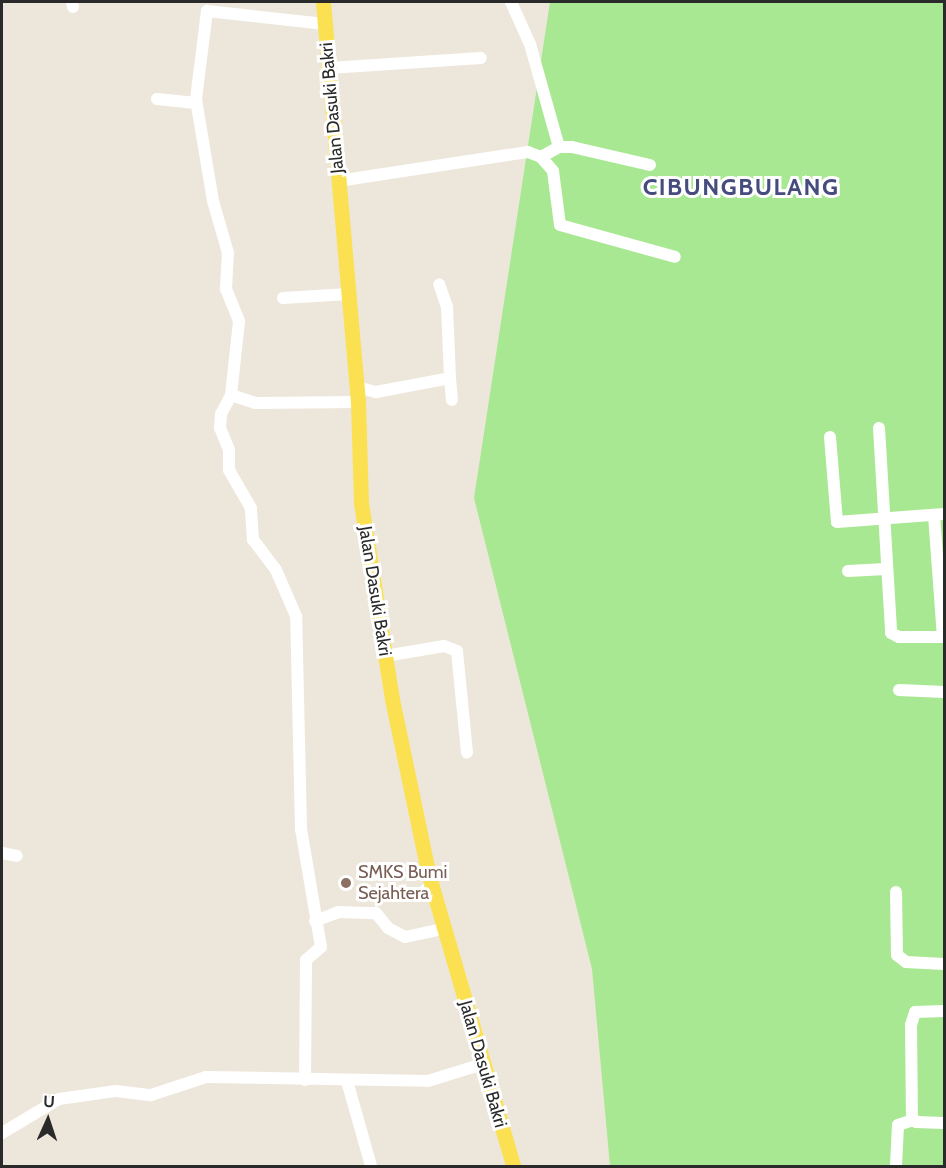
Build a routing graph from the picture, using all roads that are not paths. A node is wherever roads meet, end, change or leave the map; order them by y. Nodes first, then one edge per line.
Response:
1 (324, 2) edge
2 (511, 2) edge
3 (325, 24) junction
4 (481, 58) dead end
5 (329, 68) junction
6 (157, 99) dead end
7 (196, 103) junction
8 (558, 147) junction
9 (541, 157) junction
10 (650, 165) dead end
11 (338, 181) junction
12 (675, 257) dead end
13 (439, 284) dead end
14 (349, 294) junction
15 (283, 298) dead end
16 (450, 378) junction
17 (357, 394) junction
18 (231, 395) junction
19 (453, 400) dead end
20 (879, 428) dead end
21 (830, 437) dead end
22 (939, 514) edge
23 (882, 520) junction
24 (886, 568) junction
25 (848, 571) dead end
26 (944, 637) edge
27 (385, 656) junction
28 (899, 690) dead end
29 (945, 692) edge
30 (467, 753) dead end
31 (2, 853) edge
32 (17, 856) dead end
33 (896, 892) dead end
34 (315, 921) junction
35 (443, 929) junction
36 (945, 959) edge
37 (944, 964) edge
38 (945, 1011) edge
39 (483, 1064) junction
40 (305, 1080) junction
41 (347, 1081) junction
42 (913, 1120) junction
43 (945, 1123) edge
44 (2, 1133) edge
45 (371, 1167) edge
46 (513, 1167) edge
47 (896, 1167) edge

1 - 3 main road, Jalan Dasuki Bakri
2 - 8 street
3 - 5 main road, Jalan Dasuki Bakri
3 - 7 street
4 - 5 street
5 - 11 main road, Jalan Dasuki Bakri
6 - 7 street
7 - 18 street
8 - 9 street
8 - 10 street
9 - 11 street
9 - 12 street
11 - 14 main road, Jalan Dasuki Bakri
13 - 16 street
14 - 15 street
14 - 17 main road, Jalan Dasuki Bakri
16 - 17 street
16 - 19 street
17 - 18 street
17 - 27 main road, Jalan Dasuki Bakri
18 - 34 street
20 - 23 street
21 - 23 street
22 - 23 street
22 - 26 street
23 - 24 street
24 - 25 street
24 - 26 street
27 - 30 street
27 - 35 main road, Jalan Dasuki Bakri
28 - 29 street
31 - 32 street
33 - 37 street
34 - 35 street
34 - 40 street
35 - 39 main road, Jalan Dasuki Bakri
36 - 37 street
38 - 42 street
39 - 41 street
39 - 46 main road, Jalan Dasuki Bakri
40 - 41 street
40 - 44 street
41 - 45 street
42 - 43 street
42 - 47 street

